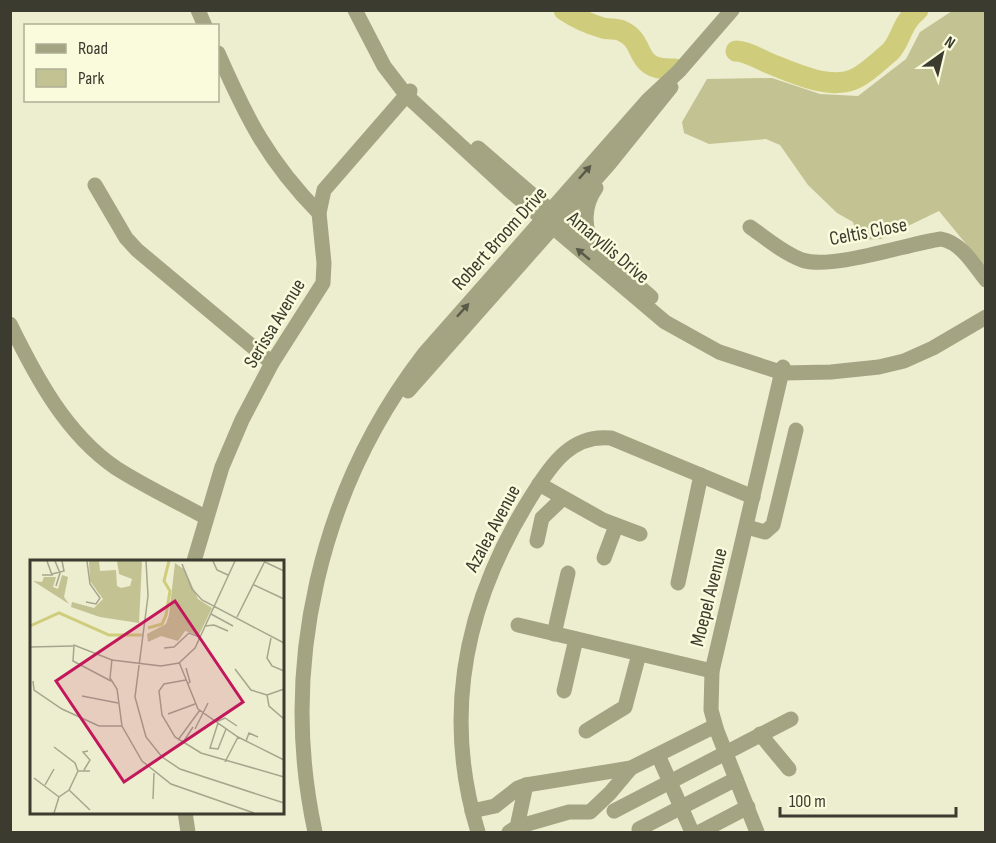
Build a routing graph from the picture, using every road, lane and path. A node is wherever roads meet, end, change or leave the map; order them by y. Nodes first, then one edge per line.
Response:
1 (198, 10) edge
2 (355, 10) edge
3 (732, 10) edge
4 (204, 24) edge
5 (219, 55) edge
6 (679, 71) junction
7 (409, 94) junction
8 (609, 164) junction
9 (95, 186) dead end
10 (319, 213) junction
11 (552, 219) junction
12 (750, 227) dead end
13 (596, 249) junction
14 (986, 280) edge
15 (986, 317) edge
16 (10, 324) edge
17 (272, 363) junction
18 (787, 371) junction
19 (796, 430) dead end
20 (701, 475) junction
21 (539, 484) junction
22 (753, 497) junction
23 (562, 499) junction
24 (205, 517) junction
25 (616, 526) junction
26 (747, 527) junction
27 (640, 534) dead end
28 (537, 541) dead end
29 (604, 558) dead end
30 (194, 560) edge
31 (568, 573) dead end
32 (678, 583) dead end
33 (518, 625) dead end
34 (554, 634) junction
35 (576, 639) junction
36 (639, 654) junction
37 (712, 671) junction
38 (564, 691) dead end
39 (791, 719) dead end
40 (715, 726) junction
41 (586, 731) dead end
42 (760, 734) junction
43 (725, 752) junction
44 (658, 755) junction
45 (631, 768) junction
46 (789, 769) dead end
47 (736, 779) junction
48 (670, 781) junction
49 (526, 785) junction
50 (681, 807) junction
51 (748, 807) junction
52 (472, 811) junction
53 (614, 811) dead end
54 (185, 813) edge
55 (513, 830) edge
56 (639, 830) dead end
57 (188, 832) edge
58 (315, 832) edge
59 (478, 832) edge
60 (692, 832) edge
61 (700, 832) edge
62 (758, 832) edge

1 - 4 street
2 - 7 street, Amaryllis Drive
3 - 6 street, Robert Broom Drive
5 - 10 street
6 - 8 street, Robert Broom Drive
11 -> 6 street, Robert Broom Drive
7 - 10 street, Serissa Avenue
7 - 11 street, Amaryllis Drive
8 - 11 street, Robert Broom Drive
8 - 13 street
9 - 17 street
10 - 17 street, Serissa Avenue
11 - 13 street, Amaryllis Drive
18 -> 11 street, Amaryllis Drive
11 - 58 street, Robert Broom Drive
12 - 14 street, Celtis Close
13 - 18 street, Amaryllis Drive
15 - 18 street, Amaryllis Drive
16 - 24 street
17 - 24 street, Serissa Avenue
18 - 22 street, Moepel Avenue
19 - 26 street
20 - 21 street, Azalea Avenue
20 - 22 street, Azalea Avenue
20 - 32 street
21 - 23 street
21 - 52 street, Azalea Avenue
22 - 26 street, Moepel Avenue
23 - 25 street
23 - 28 street
24 - 30 street, Serissa Avenue
25 - 27 street
25 - 29 street
26 - 37 street, Moepel Avenue
31 - 34 street
33 - 34 street
34 - 35 street
35 - 36 street
35 - 38 street
36 - 37 street
36 - 41 street
37 - 40 street, Moepel Avenue
39 - 42 street
40 - 43 street, Moepel Avenue
40 - 44 street
42 - 43 street
42 - 46 street
43 - 47 street, Moepel Avenue
43 - 48 street
44 - 45 street
44 - 48 street
45 - 49 street
45 - 55 street
47 - 50 street
47 - 51 street, Moepel Avenue
48 - 50 street
48 - 53 street
49 - 52 street
49 - 55 street
50 - 56 street
50 - 60 street
51 - 61 street
51 - 62 street, Moepel Avenue
52 - 59 street, Azalea Avenue
54 - 57 street

